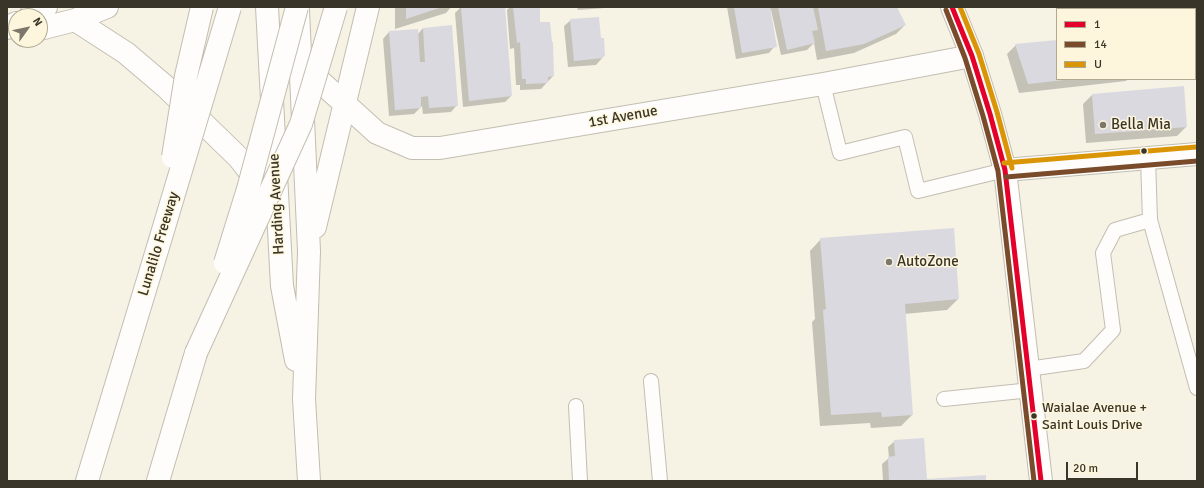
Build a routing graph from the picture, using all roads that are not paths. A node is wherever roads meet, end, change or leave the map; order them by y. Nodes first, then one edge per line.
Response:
1 (107, 7) edge
2 (202, 7) edge
3 (230, 7) edge
4 (266, 7) edge
5 (297, 7) edge
6 (336, 7) edge
7 (368, 7) edge
8 (952, 7) edge
9 (75, 20) junction
10 (48, 27) edge
11 (972, 56) junction
12 (301, 64) junction
13 (823, 84) junction
14 (345, 105) junction
15 (1194, 154) edge
16 (1148, 158) junction
17 (1005, 170) junction
18 (278, 217) junction
19 (1150, 220) junction
20 (158, 247) junction
21 (309, 252) junction
22 (196, 353) junction
23 (1028, 368) junction
24 (651, 381) dead end
25 (1197, 388) edge
26 (1031, 390) junction
27 (304, 399) junction
28 (944, 399) dead end
29 (576, 406) dead end
30 (86, 481) edge
31 (158, 481) edge
32 (309, 481) edge
33 (580, 481) edge
34 (660, 481) edge
35 (1041, 481) edge

1 - 9 main road
2 - 20 main road, bridge
3 - 20 main road, Lunalilo Freeway, bridge
4 - 18 main road, Harding Avenue
5 - 12 main road, Harding Avenue
5 - 22 main road, bridge
6 - 22 main road, bridge
7 - 14 main road
8 - 11 main road
9 - 10 main road
9 - 18 main road
11 - 13 main road, 1st Avenue
11 - 17 main road
12 - 14 main road, 1st Avenue
12 - 21 main road, Harding Avenue
13 - 14 main road, 1st Avenue
13 - 17 lane
14 - 21 main road
15 - 16 main road
16 - 17 main road
16 - 19 lane
17 - 23 main road
18 - 27 main road, Harding Avenue
19 - 23 lane
19 - 25 lane
20 - 30 main road, Lunalilo Freeway
21 - 27 main road, Harding Avenue
22 - 31 main road
23 - 26 main road
24 - 34 lane
26 - 28 lane
26 - 35 main road
27 - 32 main road, Harding Avenue
29 - 33 lane

